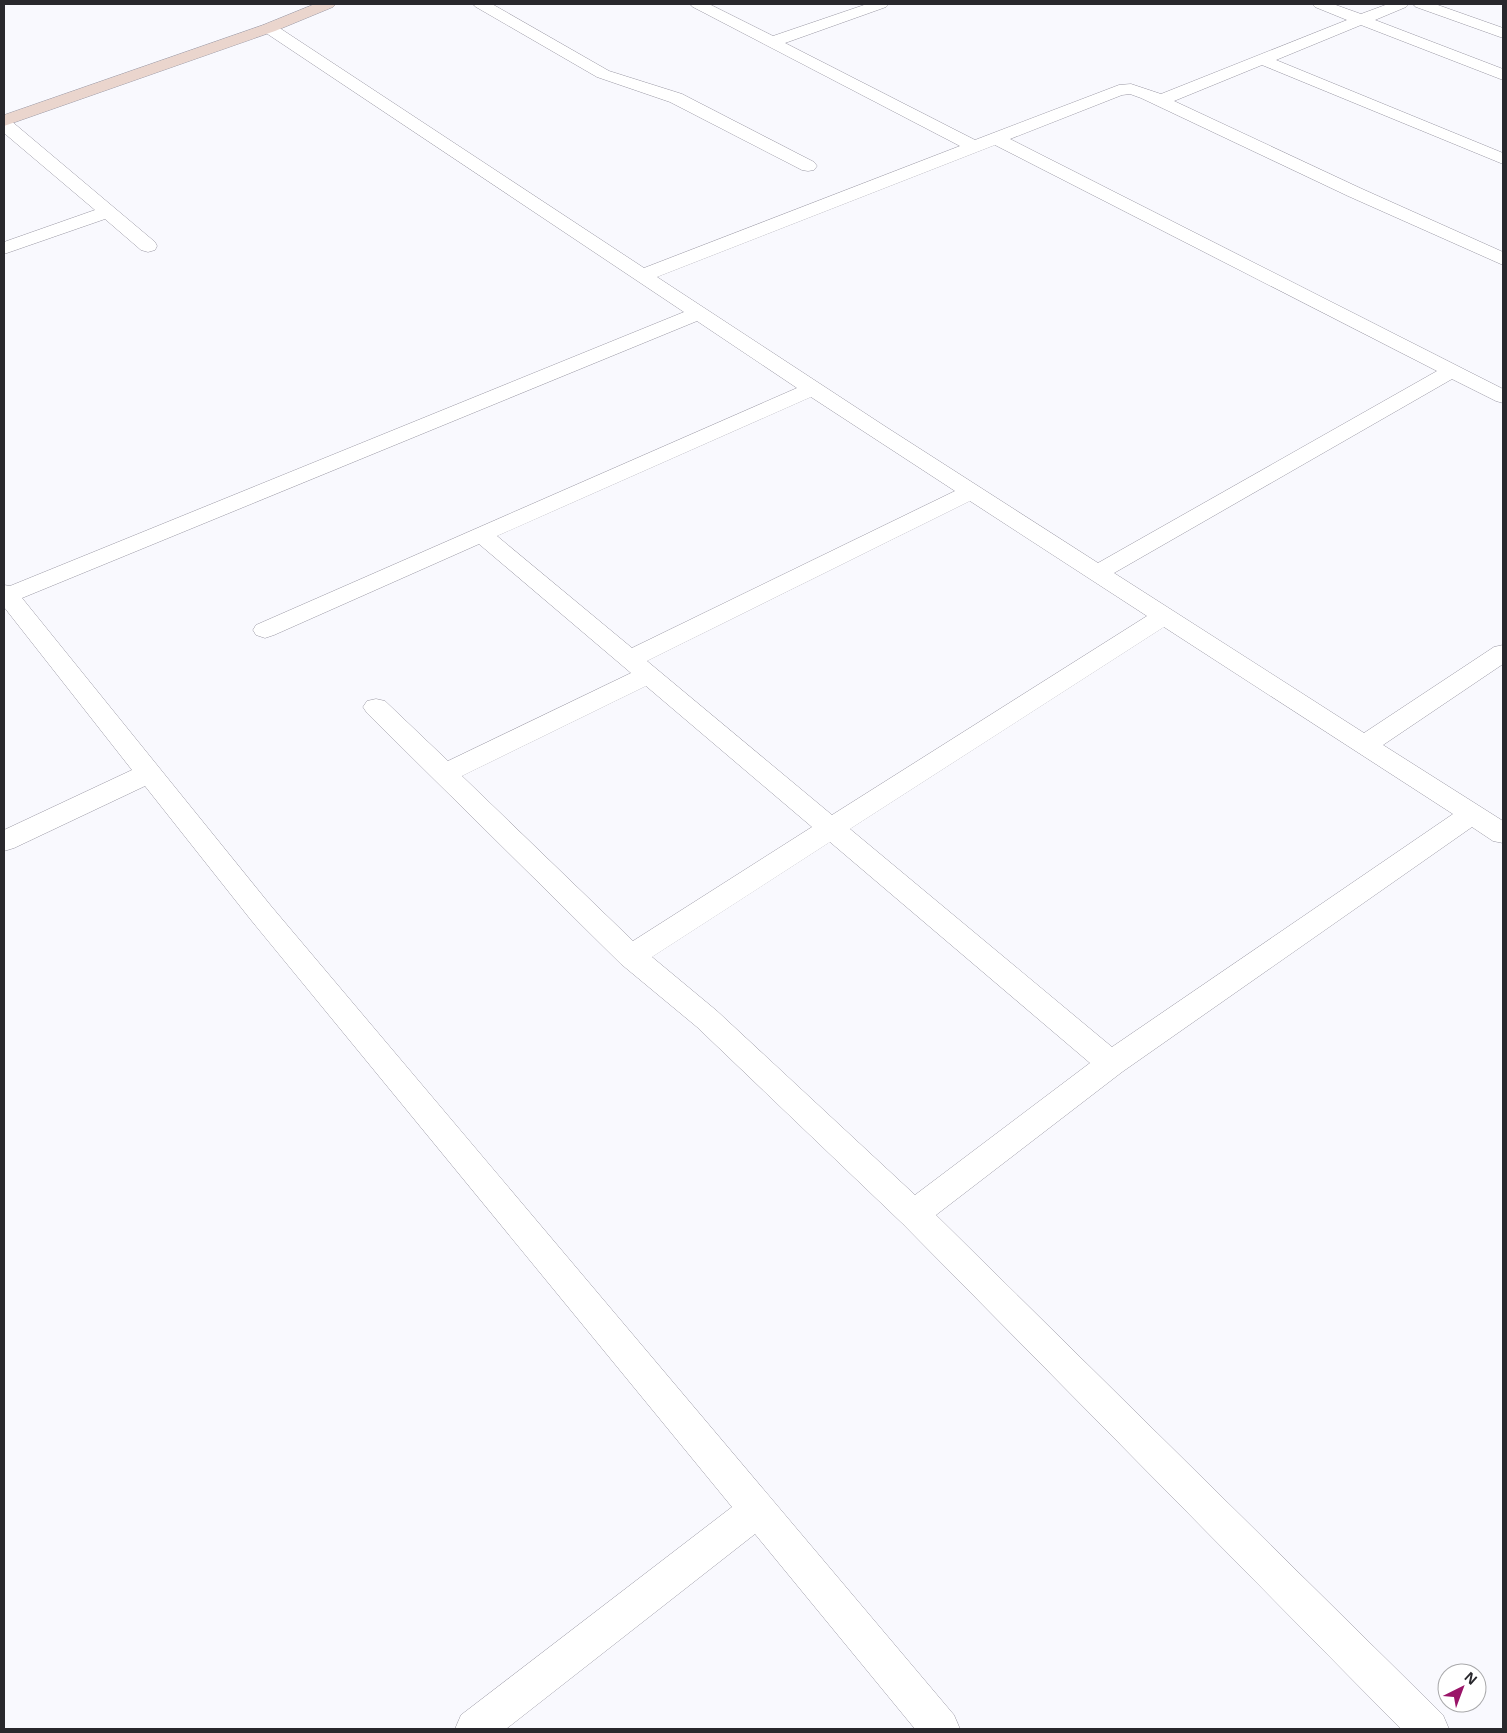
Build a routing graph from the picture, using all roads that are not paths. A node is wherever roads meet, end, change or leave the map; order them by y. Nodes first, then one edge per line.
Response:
1 (328, 4) edge
2 (481, 4) edge
3 (698, 4) edge
4 (882, 4) edge
5 (1320, 4) edge
6 (1401, 4) edge
7 (1421, 4) edge
8 (1362, 20) junction
9 (269, 28) junction
10 (1503, 33) edge
11 (772, 42) junction
12 (1261, 59) junction
13 (1503, 75) edge
14 (1161, 100) junction
15 (4, 122) edge
16 (995, 138) junction
17 (974, 146) junction
18 (1499, 153) edge
19 (808, 166) dead end
20 (108, 212) junction
21 (148, 246) dead end
22 (4, 248) edge
23 (1503, 258) edge
24 (642, 276) junction
25 (698, 313) junction
26 (1452, 371) junction
27 (812, 389) junction
28 (1503, 397) edge
29 (971, 492) junction
30 (481, 534) junction
31 (1097, 573) junction
32 (5, 595) edge
33 (1164, 616) junction
34 (265, 630) dead end
35 (1503, 653) edge
36 (639, 667) junction
37 (376, 707) dead end
38 (1364, 745) junction
39 (149, 773) junction
40 (444, 774) junction
41 (1472, 814) junction
42 (831, 828) junction
43 (1503, 834) edge
44 (4, 841) edge
45 (631, 956) junction
46 (1111, 1064) junction
47 (914, 1214) junction
48 (757, 1510) junction
49 (475, 1729) edge
50 (940, 1729) edge
51 (1429, 1729) edge

1 - 9 street
2 - 19 street
3 - 11 street
4 - 11 street
5 - 8 street
6 - 8 street
7 - 10 street
8 - 12 street
8 - 13 street
9 - 15 street
9 - 24 street
11 - 17 street
12 - 14 street
12 - 18 street
14 - 16 street
14 - 23 street
15 - 20 street
16 - 17 street
16 - 26 street
17 - 24 street
20 - 21 street
20 - 22 street
24 - 25 street
25 - 27 street
25 - 32 street
26 - 28 street
26 - 31 street
27 - 29 street
27 - 30 street
29 - 31 street
29 - 36 street
30 - 34 street
30 - 36 street
31 - 33 street
32 - 39 street
33 - 38 street
33 - 42 street
35 - 38 street
36 - 40 street
36 - 42 street
37 - 40 street
38 - 41 street
39 - 44 street
39 - 48 street
40 - 45 street
41 - 43 street
41 - 46 street
42 - 45 street
42 - 46 street
45 - 47 street
46 - 47 street
47 - 51 street
48 - 49 street
48 - 50 street

